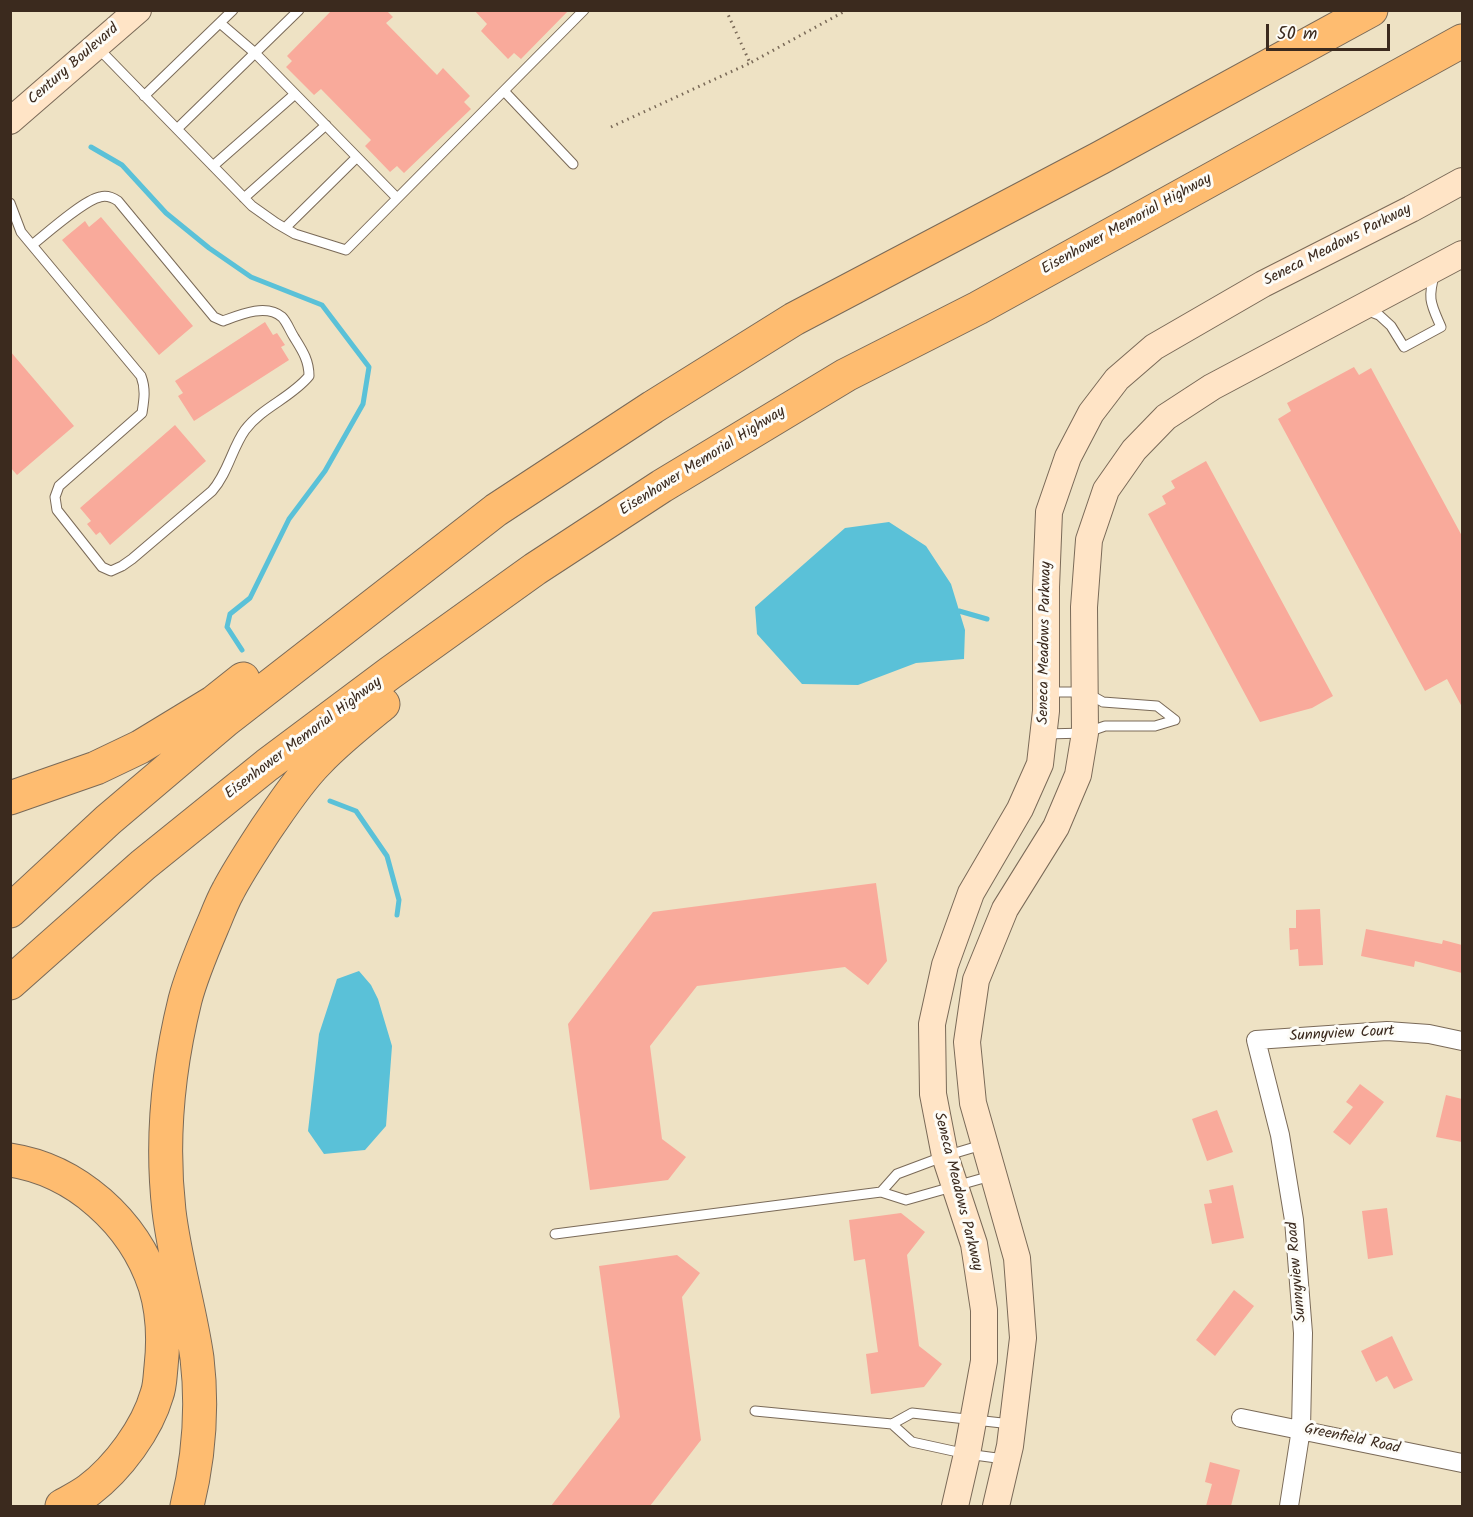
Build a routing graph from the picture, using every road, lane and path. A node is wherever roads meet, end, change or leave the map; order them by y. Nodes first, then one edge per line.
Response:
1 (138, 10) edge
2 (233, 10) edge
3 (299, 10) edge
4 (584, 10) edge
5 (726, 10) edge
6 (847, 10) edge
7 (1371, 10) edge
8 (220, 23) junction
9 (1462, 40) edge
10 (96, 46) junction
11 (255, 53) junction
12 (750, 63) junction
13 (504, 91) junction
14 (295, 94) junction
15 (144, 96) junction
16 (10, 121) edge
17 (326, 125) junction
18 (611, 127) dead end
19 (177, 129) junction
20 (357, 157) junction
21 (573, 164) dead end
22 (213, 166) junction
23 (1462, 181) edge
24 (244, 198) junction
25 (397, 198) junction
26 (10, 203) edge
27 (285, 228) junction
28 (32, 245) junction
29 (1462, 254) edge
30 (1436, 268) junction
31 (1361, 308) junction
32 (846, 375) junction
33 (496, 510) junction
34 (1046, 692) junction
35 (1085, 692) junction
36 (1085, 733) junction
37 (1043, 734) junction
38 (10, 798) edge
39 (10, 910) edge
40 (10, 983) edge
41 (1256, 1040) joint
42 (1462, 1041) edge
43 (984, 1144) junction
44 (945, 1156) junction
45 (10, 1160) edge
46 (993, 1175) junction
47 (955, 1186) junction
48 (881, 1192) junction
49 (555, 1234) dead end
50 (755, 1412) dead end
51 (1241, 1418) dead end
52 (973, 1419) junction
53 (892, 1424) junction
54 (1013, 1424) junction
55 (1301, 1429) junction
56 (967, 1454) junction
57 (1007, 1460) junction
58 (1462, 1463) edge
59 (62, 1506) edge
60 (187, 1506) edge
61 (955, 1506) edge
62 (996, 1506) edge
63 (1290, 1506) edge

1 - 10 street, Century Boulevard
2 - 8 lane
3 - 11 lane
4 - 13 lane
5 - 12 path
6 - 12 path
7 - 33 highway
8 - 11 lane
8 - 15 lane
9 - 32 highway, Eisenhower Memorial Highway
10 - 15 lane
10 - 16 street, Century Boulevard
11 - 14 lane
11 - 19 lane
12 - 18 path
13 - 21 lane
13 - 25 lane
14 - 17 lane
14 - 22 lane
15 - 19 lane
17 - 20 lane
17 - 24 lane
19 - 22 lane
20 - 25 lane
20 - 27 lane
22 - 24 lane
23 - 34 street, Seneca Meadows Parkway
24 - 27 lane
25 - 27 lane
26 - 28 lane
28 - 28 lane
29 - 30 street
30 - 31 street
30 - 31 lane
31 - 35 street
32 - 40 highway, Eisenhower Memorial Highway
32 - 60 highway
33 - 38 highway
33 - 39 highway
34 - 35 lane
34 - 37 street, Seneca Meadows Parkway
35 - 36 street
35 - 36 lane
36 - 37 lane
36 - 43 street
37 - 44 street, Seneca Meadows Parkway
41 - 42 street, Sunnyview Court
41 - 55 street, Sunnyview Road
43 - 44 lane
43 - 46 street
44 - 47 street, Seneca Meadows Parkway
44 - 48 lane
45 - 59 highway
46 - 47 lane
46 - 54 street
47 - 48 lane
47 - 52 street, Seneca Meadows Parkway
48 - 49 lane
50 - 53 lane
51 - 55 street, Greenfield Road
52 - 53 lane
52 - 54 lane
52 - 56 street, Seneca Meadows Parkway
53 - 56 lane
54 - 57 street
55 - 58 street, Greenfield Road
55 - 63 street, Sunnyview Road
56 - 57 lane
56 - 61 street, Seneca Meadows Parkway
57 - 62 street

